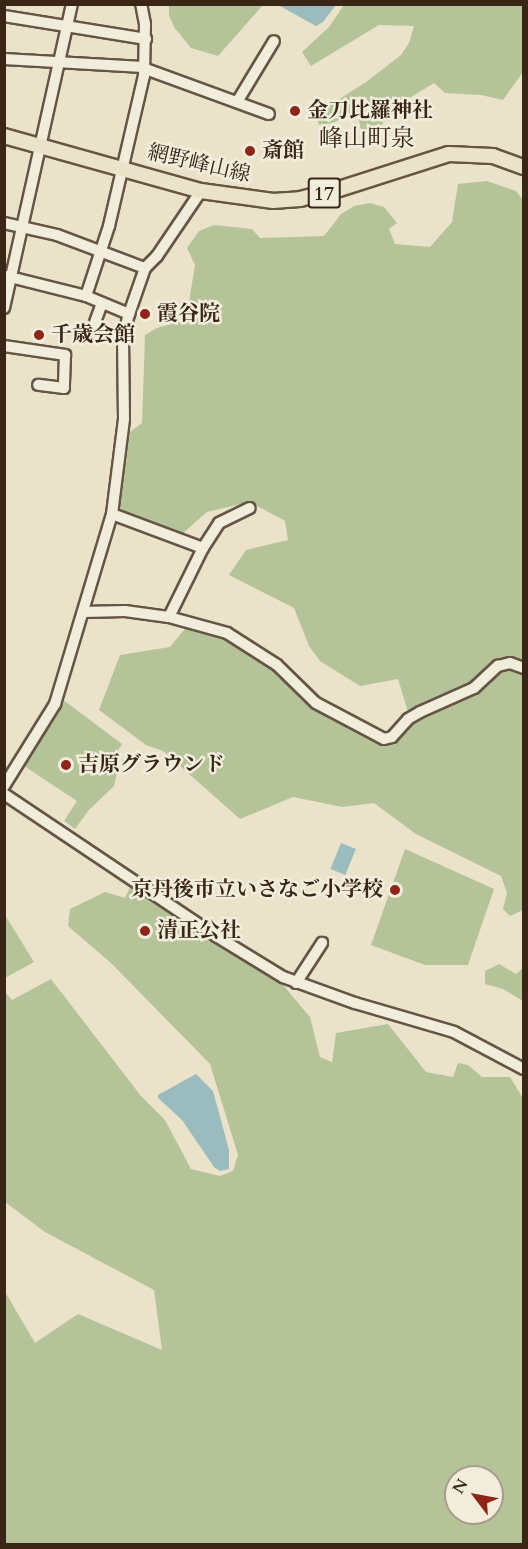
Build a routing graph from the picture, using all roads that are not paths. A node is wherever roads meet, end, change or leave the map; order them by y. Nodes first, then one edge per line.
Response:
1 (72, 4) edge
2 (141, 4) edge
3 (4, 16) edge
4 (69, 27) junction
5 (146, 39) junction
6 (274, 41) dead end
7 (4, 59) edge
8 (61, 62) junction
9 (143, 68) junction
10 (237, 102) junction
11 (268, 114) dead end
12 (4, 136) edge
13 (43, 146) junction
14 (121, 166) junction
15 (524, 167) edge
16 (201, 191) junction
17 (4, 223) edge
18 (23, 227) junction
19 (101, 251) junction
20 (145, 268) junction
21 (8, 276) edge
22 (86, 296) junction
23 (102, 303) junction
24 (4, 308) edge
25 (129, 314) junction
26 (123, 339) junction
27 (4, 346) edge
28 (38, 385) dead end
29 (250, 508) dead end
30 (112, 514) junction
31 (203, 548) junction
32 (83, 612) junction
33 (169, 617) junction
34 (524, 669) edge
35 (4, 786) edge
36 (4, 794) edge
37 (322, 942) dead end
38 (296, 983) junction
39 (524, 1069) edge

1 - 4 street
2 - 5 street
3 - 4 street
4 - 5 street
4 - 8 street
5 - 9 street
6 - 10 street
7 - 8 street
8 - 9 street
8 - 13 street
9 - 10 street
9 - 14 street
10 - 11 street
12 - 13 main road, 網野峰山線 / 17
13 - 14 main road, 網野峰山線 / 17
13 - 18 street
14 - 16 main road, 網野峰山線 / 17
14 - 19 street
15 - 16 main road, 網野峰山線 / 17
16 - 20 street
17 - 18 street
18 - 19 street
18 - 21 street
19 - 20 street
19 - 22 street
20 - 25 street
21 - 22 street
21 - 24 street
22 - 23 street
23 - 25 street
23 - 26 street
25 - 26 street
26 - 30 street
27 - 28 street
29 - 31 street
30 - 31 street
30 - 32 street
31 - 33 street
32 - 33 street
32 - 35 street
33 - 34 street
36 - 38 street
37 - 38 street
38 - 39 street

